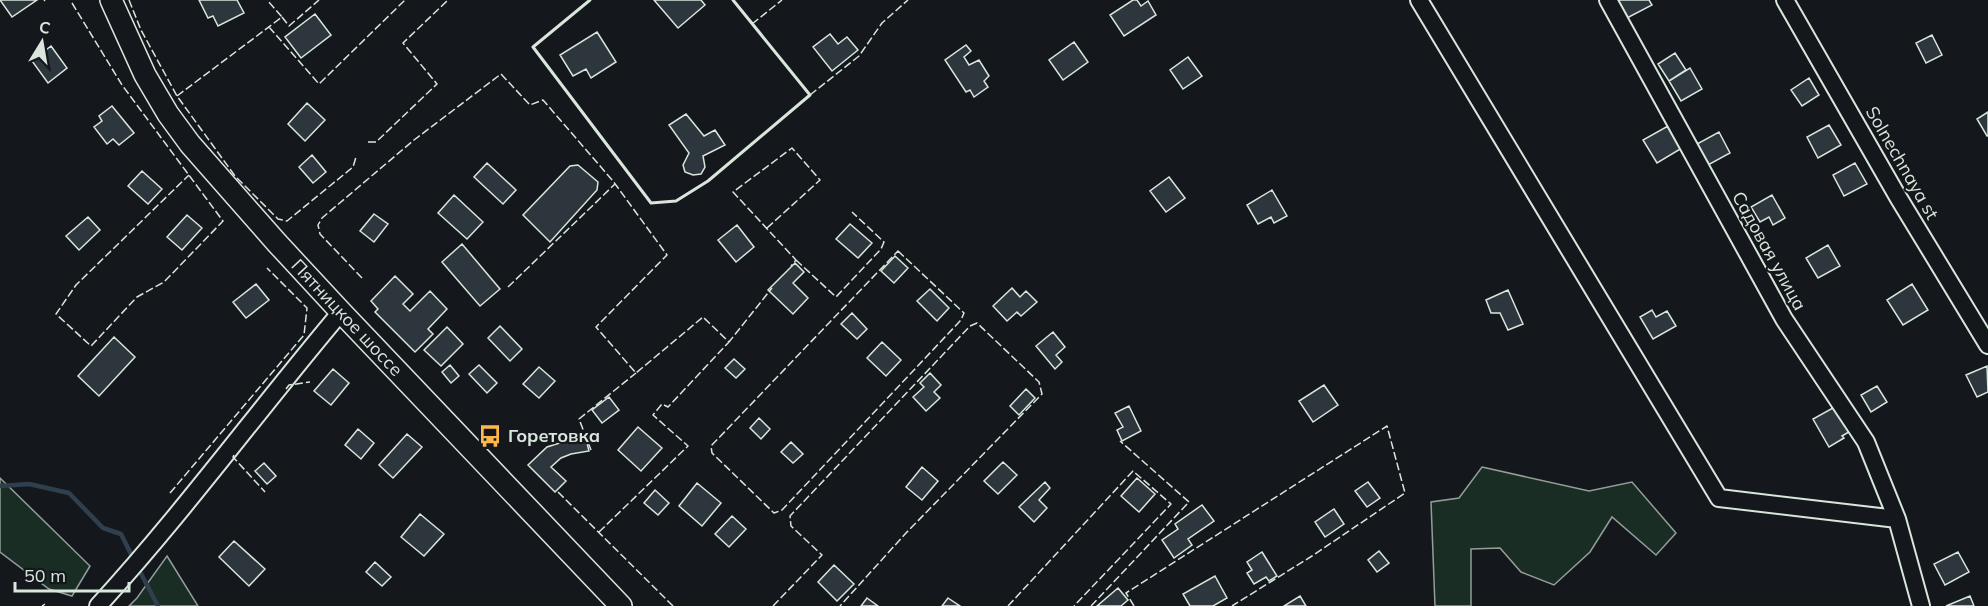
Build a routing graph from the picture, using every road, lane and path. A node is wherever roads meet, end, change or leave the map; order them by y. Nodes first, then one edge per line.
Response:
1 (111, 0) edge
2 (1419, 0) edge
3 (1608, 0) edge
4 (1785, 0) edge
5 (341, 312) junction
6 (1988, 345) edge
7 (1898, 519) junction
8 (98, 606) edge
9 (621, 606) edge
10 (1921, 606) edge

1 - 5 main road, Пятницкое шоссе
2 - 7 street
3 - 7 street, Садовая улица
4 - 6 street, Solnechnaya st
5 - 8 street
5 - 9 main road, Пятницкое шоссе
7 - 10 street, Садовая улица

